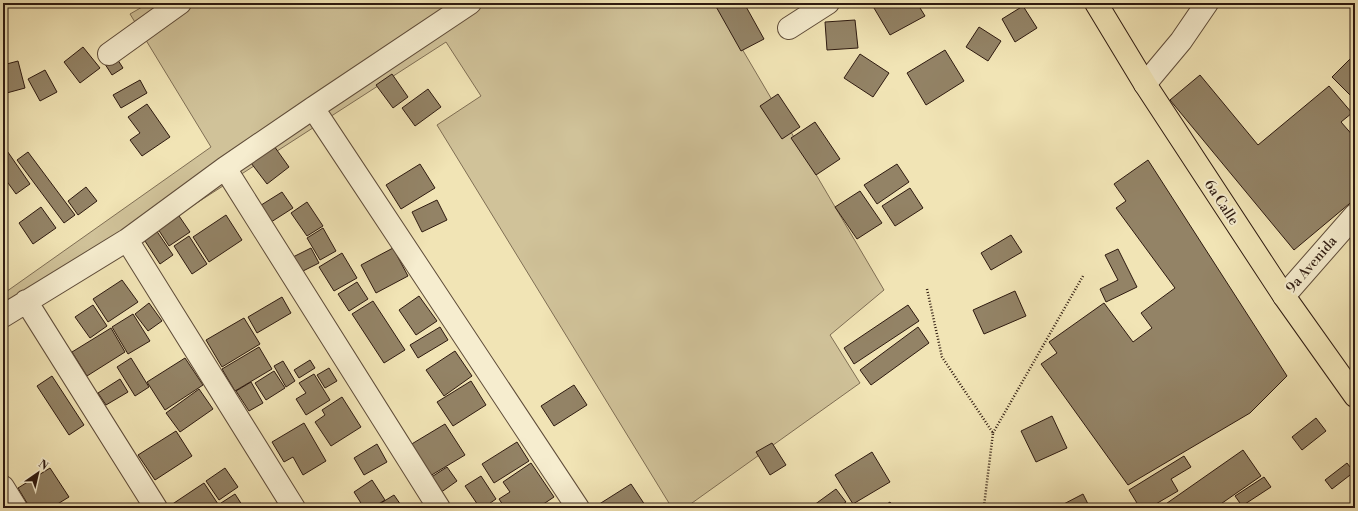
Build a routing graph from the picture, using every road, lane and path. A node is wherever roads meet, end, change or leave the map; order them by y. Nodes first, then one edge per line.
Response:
1 (180, 3) edge
2 (470, 3) edge
3 (828, 3) edge
4 (1096, 3) edge
5 (1207, 3) edge
6 (790, 28) dead end
7 (109, 54) dead end
8 (1145, 84) junction
9 (313, 108) junction
10 (225, 168) junction
11 (1355, 215) edge
12 (127, 240) junction
13 (1083, 276) dead end
14 (927, 289) dead end
15 (1284, 296) junction
16 (26, 301) junction
17 (3, 316) edge
18 (1355, 396) edge
19 (993, 434) junction
20 (3, 487) edge
21 (984, 507) edge
22 (16, 508) edge
23 (156, 508) edge
24 (294, 508) edge
25 (439, 508) edge
26 (578, 508) edge
27 (978, 508) edge

1 - 7 street
2 - 9 street
3 - 6 street
4 - 8 main road, 6a Calle
5 - 8 street
8 - 15 main road, 6a Calle
9 - 10 street
9 - 26 street
10 - 12 street
10 - 25 street
11 - 15 street, 9a Avenida
12 - 16 street
12 - 24 street
13 - 19 path
14 - 19 path
15 - 18 main road, 6a Calle
16 - 17 street
16 - 23 street
19 - 21 path
20 - 22 street
21 - 27 path

